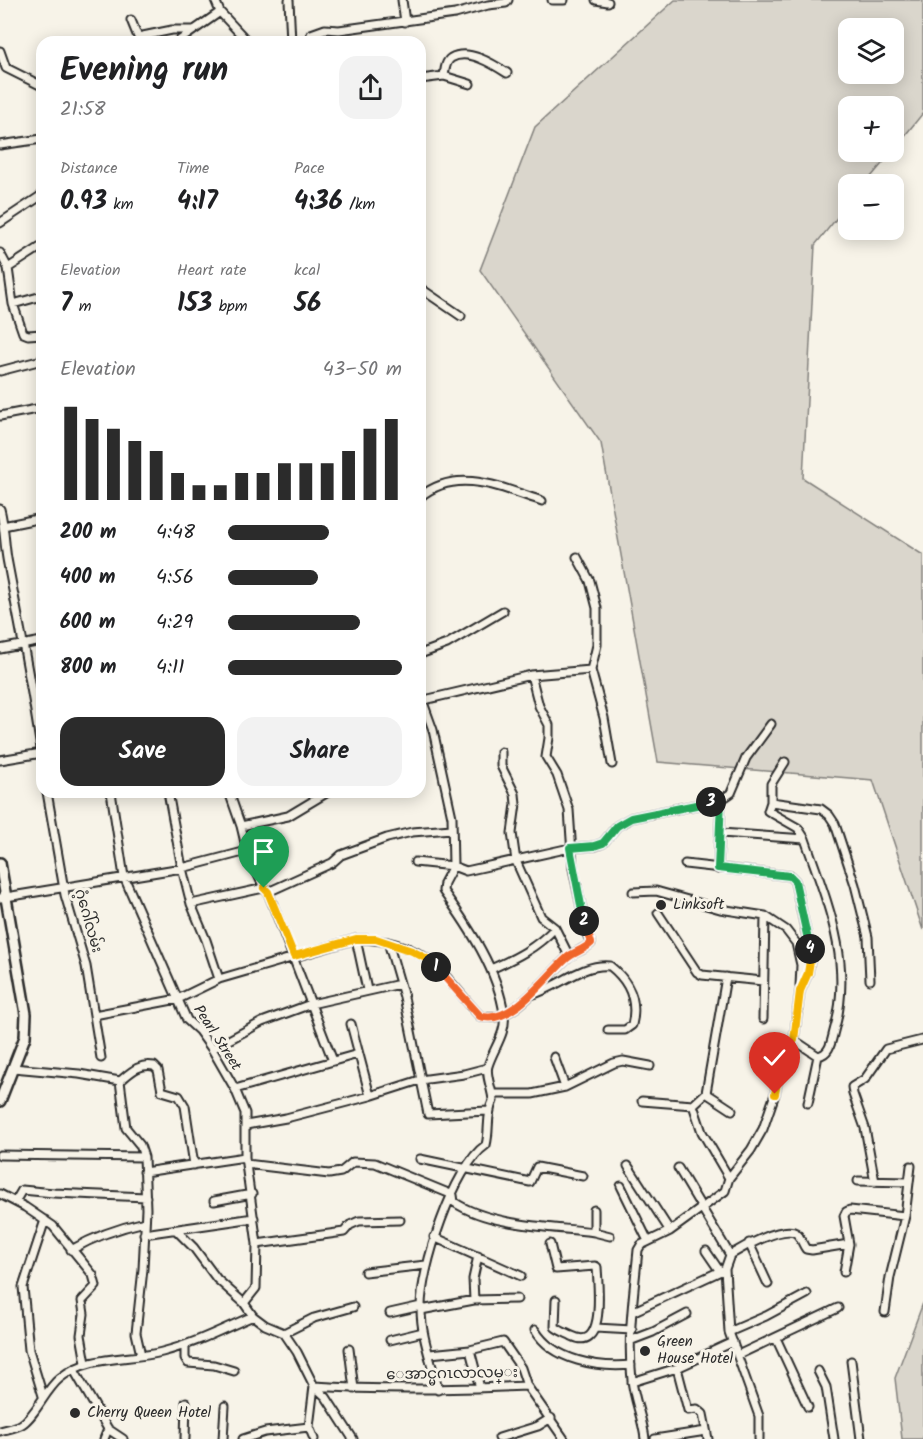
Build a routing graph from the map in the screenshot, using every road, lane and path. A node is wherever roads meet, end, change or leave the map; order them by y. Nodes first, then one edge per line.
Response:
1 (215, 0) edge
2 (289, 0) edge
3 (402, 0) edge
4 (508, 0) edge
5 (552, 0) edge
6 (564, 0) edge
7 (596, 0) edge
8 (608, 2) dead end
9 (220, 12) junction
10 (131, 20) dead end
11 (405, 22) junction
12 (193, 30) junction
13 (138, 36) edge
14 (150, 36) edge
15 (185, 36) edge
16 (242, 36) edge
17 (291, 36) edge
18 (310, 36) edge
19 (0, 51) edge
20 (507, 73) dead end
21 (444, 76) junction
22 (426, 78) edge
23 (36, 83) edge
24 (470, 84) dead end
25 (36, 140) edge
26 (0, 145) edge
27 (36, 199) edge
28 (0, 223) edge
29 (36, 250) edge
30 (0, 253) edge
31 (8, 268) junction
32 (426, 292) edge
33 (36, 298) edge
34 (12, 304) junction
35 (461, 316) dead end
36 (36, 334) edge
37 (36, 362) edge
38 (0, 371) edge
39 (36, 409) edge
40 (0, 416) edge
41 (426, 493) edge
42 (542, 501) dead end
43 (0, 509) edge
44 (36, 519) edge
45 (2, 526) edge
46 (577, 557) dead end
47 (503, 611) dead end
48 (36, 642) edge
49 (24, 644) junction
50 (0, 649) edge
51 (426, 652) edge
52 (591, 669) junction
53 (531, 675) junction
54 (426, 697) edge
55 (426, 711) edge
56 (36, 717) edge
57 (771, 724) dead end
58 (501, 752) dead end
59 (36, 755) edge
60 (0, 759) edge
61 (785, 762) dead end
62 (612, 764) dead end
63 (48, 798) edge
64 (112, 798) edge
65 (169, 798) edge
66 (231, 798) edge
67 (318, 798) edge
68 (721, 800) junction
69 (771, 802) junction
70 (241, 826) junction
71 (452, 829) junction
72 (721, 833) junction
73 (805, 838) junction
74 (570, 848) junction
75 (247, 851) junction
76 (516, 861) junction
77 (0, 862) edge
78 (415, 862) dead end
79 (685, 864) dead end
80 (453, 866) junction
81 (182, 868) junction
82 (718, 868) junction
83 (124, 877) junction
84 (64, 888) junction
85 (266, 890) junction
86 (633, 892) dead end
87 (3, 897) edge
88 (191, 904) junction
89 (658, 913) dead end
90 (765, 916) junction
91 (555, 928) junction
92 (356, 939) junction
93 (388, 942) junction
94 (294, 956) junction
95 (569, 956) junction
96 (491, 969) junction
97 (726, 977) junction
98 (219, 979) junction
99 (870, 980) dead end
100 (763, 981) junction
101 (400, 984) junction
102 (367, 990) junction
103 (800, 991) junction
104 (528, 996) junction
105 (178, 999) junction
106 (311, 1004) junction
107 (504, 1015) junction
108 (94, 1016) junction
109 (764, 1019) dead end
110 (351, 1024) dead end
111 (608, 1030) dead end
112 (794, 1040) junction
113 (922, 1040) edge
114 (212, 1049) junction
115 (358, 1054) junction
116 (818, 1056) junction
117 (554, 1057) dead end
118 (101, 1058) dead end
119 (333, 1061) junction
120 (650, 1066) dead end
121 (13, 1068) junction
122 (487, 1068) junction
123 (420, 1080) junction
124 (120, 1081) junction
125 (565, 1087) junction
126 (235, 1089) junction
127 (706, 1093) junction
128 (493, 1094) junction
129 (370, 1096) junction
130 (0, 1101) edge
131 (642, 1101) dead end
132 (807, 1103) dead end
133 (693, 1105) junction
134 (732, 1110) dead end
135 (488, 1111) junction
136 (246, 1125) junction
137 (0, 1155) edge
138 (144, 1156) junction
139 (420, 1160) dead end
140 (245, 1161) junction
141 (194, 1165) junction
142 (628, 1166) dead end
143 (911, 1166) dead end
144 (465, 1168) junction
145 (678, 1168) dead end
146 (144, 1172) junction
147 (583, 1176) dead end
148 (729, 1178) junction
149 (858, 1181) dead end
150 (875, 1182) junction
151 (909, 1182) junction
152 (621, 1186) dead end
153 (0, 1194) edge
154 (252, 1194) junction
155 (453, 1195) junction
156 (146, 1197) junction
157 (214, 1201) dead end
158 (15, 1202) junction
159 (704, 1208) junction
160 (594, 1210) dead end
161 (905, 1216) junction
162 (254, 1218) junction
163 (45, 1220) junction
164 (400, 1221) dead end
165 (145, 1222) junction
166 (177, 1231) junction
167 (670, 1231) junction
168 (594, 1232) junction
169 (144, 1234) junction
170 (610, 1236) dead end
171 (434, 1237) junction
172 (648, 1241) junction
173 (749, 1243) junction
174 (257, 1244) junction
175 (549, 1244) dead end
176 (849, 1244) junction
177 (70, 1250) junction
178 (706, 1251) dead end
179 (730, 1255) junction
180 (478, 1256) junction
181 (426, 1265) junction
182 (722, 1270) junction
183 (365, 1272) dead end
184 (844, 1272) dead end
185 (521, 1276) dead end
186 (768, 1284) dead end
187 (807, 1294) dead end
188 (517, 1299) dead end
189 (474, 1300) junction
190 (556, 1300) dead end
191 (244, 1303) junction
192 (353, 1307) dead end
193 (421, 1308) junction
194 (838, 1308) dead end
195 (632, 1312) junction
196 (885, 1312) dead end
197 (390, 1313) dead end
198 (687, 1314) dead end
199 (253, 1316) junction
200 (596, 1328) junction
201 (535, 1330) dead end
202 (632, 1330) junction
203 (423, 1332) junction
204 (729, 1332) junction
205 (284, 1333) junction
206 (776, 1338) junction
207 (390, 1340) dead end
208 (632, 1340) junction
209 (733, 1342) junction
210 (185, 1346) junction
211 (349, 1349) dead end
212 (470, 1350) junction
213 (430, 1353) junction
214 (141, 1355) junction
215 (738, 1355) junction
216 (850, 1361) dead end
217 (86, 1363) junction
218 (631, 1365) junction
219 (677, 1368) junction
220 (74, 1370) junction
221 (234, 1371) dead end
222 (818, 1371) dead end
223 (632, 1382) junction
224 (314, 1386) junction
225 (527, 1386) junction
226 (480, 1388) junction
227 (354, 1389) junction
228 (438, 1390) junction
229 (43, 1396) junction
230 (186, 1402) dead end
231 (225, 1406) dead end
232 (808, 1407) dead end
233 (551, 1418) junction
234 (309, 1427) junction
235 (108, 1429) junction
236 (0, 1431) edge
237 (707, 1435) edge
238 (518, 1436) edge
239 (499, 1438) edge
240 (104, 1439) edge
241 (123, 1439) edge
242 (185, 1439) edge
243 (223, 1439) edge
244 (243, 1439) edge
245 (314, 1439) edge
246 (353, 1439) edge
247 (564, 1439) edge
248 (645, 1439) edge
249 (655, 1439) edge
250 (759, 1439) edge
251 (834, 1439) edge
252 (861, 1439) edge

1 - 9 street
2 - 17 street
3 - 11 street
4 - 11 street
5 - 6 street
7 - 8 street
9 - 12 street
9 - 16 street
10 - 13 street
11 - 18 street
12 - 14 street
12 - 15 street
19 - 23 street
20 - 21 street
21 - 22 street
21 - 24 street
25 - 26 street
27 - 28 street
29 - 31 street
30 - 31 street
31 - 34 street
32 - 35 street
33 - 34 street
34 - 36 street
37 - 38 street
39 - 40 street
41 - 42 street
43 - 45 street
44 - 45 street
45 - 49 street
46 - 52 street
47 - 51 street
48 - 49 street
49 - 50 street
49 - 56 street
52 - 53 street
52 - 62 street
53 - 54 street
53 - 74 street
55 - 71 street
57 - 68 street
58 - 76 street
59 - 60 street
61 - 69 street
63 - 84 street, ဂံ့ဂေါ်လမ်း
64 - 83 street, Pearl Street
65 - 81 street
66 - 70 street
67 - 70 street
68 - 72 street
68 - 74 street
69 - 73 street
69 - 99 street
70 - 75 street
71 - 80 street
71 - 85 street
72 - 73 street
72 - 82 street
73 - 116 street
74 - 76 street
74 - 95 street
75 - 81 street
75 - 85 street
76 - 80 street
76 - 91 street
77 - 87 street
78 - 80 street
79 - 82 street
80 - 96 street
81 - 83 street
81 - 88 street
82 - 103 street
83 - 84 street
83 - 105 street, Pearl Street
84 - 87 street
84 - 108 street, ဂံ့ဂေါ်လမ်း
85 - 88 street
85 - 94 street
86 - 90 street
87 - 121 street
88 - 98 street
89 - 97 street
90 - 100 street
90 - 103 street
91 - 95 street
91 - 96 street
92 - 93 street
92 - 94 street
92 - 102 street
93 - 101 street
93 - 107 street
94 - 98 street
94 - 106 street
95 - 104 street
96 - 107 street
97 - 100 street
97 - 127 street
98 - 105 street
100 - 109 street
101 - 102 street
101 - 123 street
102 - 106 street
103 - 112 street
104 - 107 street
104 - 111 street
105 - 108 street
105 - 114 street, Pearl Street
106 - 114 street
106 - 119 street
107 - 122 street
108 - 118 street, ဂံ့ဂေါ်လမ်း
110 - 115 street
112 - 116 street
112 - 148 street
113 - 150 street
114 - 126 street, Pearl Street
115 - 119 street
115 - 129 street
116 - 132 street
117 - 125 street
119 - 126 street
120 - 125 street
121 - 124 street
121 - 130 street
122 - 123 street
122 - 128 street
123 - 129 street
123 - 135 street
124 - 138 street
124 - 141 street
125 - 128 street
126 - 136 street, Pearl Street
127 - 133 street
127 - 134 street
128 - 135 street
129 - 136 street
131 - 133 street
133 - 148 street
135 - 144 street
136 - 140 street, Pearl Street
137 - 138 street
138 - 146 street
139 - 144 street
140 - 141 street
140 - 154 street, Pearl Street
140 - 155 street
141 - 146 street
142 - 167 street
143 - 151 street
144 - 147 street
144 - 155 street
145 - 159 street
146 - 156 street
148 - 159 street
149 - 150 street
150 - 151 street
151 - 161 street
152 - 172 street
153 - 158 street
154 - 157 street
154 - 162 street, Pearl Street
155 - 168 street
155 - 171 street
156 - 158 street
156 - 165 street
158 - 163 street
159 - 167 street
159 - 179 street
160 - 168 street
161 - 176 street
161 - 196 street
162 - 166 street
162 - 174 street, Pearl Street
163 - 177 street
163 - 229 street
164 - 174 street
165 - 169 street
165 - 177 street
166 - 169 street
166 - 191 street
167 - 172 street
168 - 170 street
169 - 214 street
171 - 180 street
171 - 181 street
172 - 195 street
173 - 176 street
173 - 179 street
173 - 186 street
174 - 191 street, Pearl Street
175 - 200 street
176 - 184 street
177 - 217 street
178 - 182 street
179 - 182 street
180 - 185 street
180 - 189 street
181 - 183 street
181 - 193 street
182 - 195 street
182 - 204 street
187 - 204 street
188 - 189 street
189 - 193 street
190 - 200 street
191 - 199 street
192 - 205 street
193 - 197 street
193 - 203 street
194 - 206 street
195 - 202 street
198 - 208 street
199 - 205 street
199 - 210 street
200 - 202 street
201 - 218 street
202 - 208 street
203 - 207 street
203 - 213 street
204 - 209 street
205 - 224 street
206 - 215 street
206 - 232 street
208 - 218 street
209 - 215 street
209 - 219 street
210 - 214 street
210 - 221 street
211 - 227 street
212 - 213 street
212 - 225 street
212 - 226 street
213 - 228 street
214 - 217 street
215 - 250 street
216 - 252 street
217 - 220 street
218 - 223 street
219 - 223 street
219 - 237 street
220 - 229 street
220 - 235 street
222 - 251 street
223 - 248 street
224 - 227 street, ေအာင္မဂၤလာလမ္း
224 - 234 street
224 - 246 street
225 - 226 street, ေအာင္မဂၤလာလမ္း
225 - 233 street, ေအာင္မဂၤလာလမ္း
226 - 228 street, ေအာင္မဂၤလာလမ္း
227 - 228 street, ေအာင္မဂၤလာလမ္း
229 - 236 street
230 - 242 street
231 - 243 street
233 - 238 street
233 - 247 street, ေအာင္မဂၤလာလမ္း
234 - 244 street
234 - 245 street
235 - 240 street
235 - 241 street
237 - 249 street
238 - 239 street

